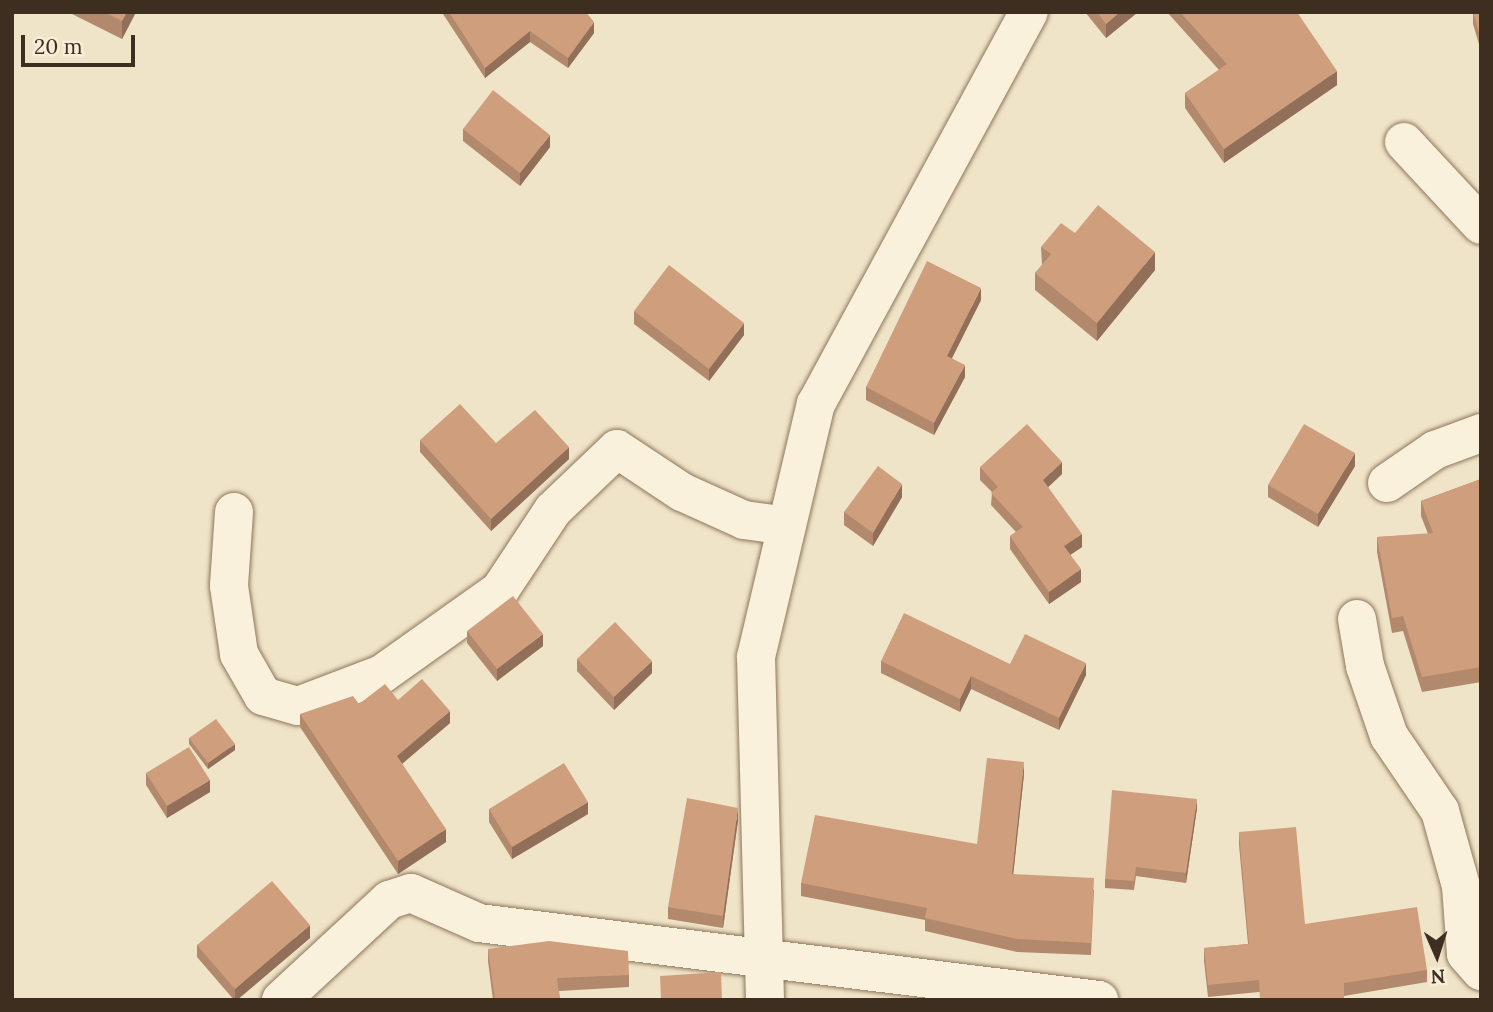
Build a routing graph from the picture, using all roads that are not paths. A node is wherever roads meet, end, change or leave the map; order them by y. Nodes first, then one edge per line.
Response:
1 (1029, 12) edge
2 (1404, 142) dead end
3 (1481, 225) edge
4 (1481, 433) edge
5 (1387, 483) dead end
6 (234, 512) dead end
7 (787, 526) junction
8 (1357, 619) dead end
9 (761, 961) junction
10 (1481, 971) edge
11 (281, 1000) edge
12 (765, 1000) edge
13 (1099, 1000) edge

1 - 7 street
2 - 3 street
4 - 5 street
6 - 7 street
7 - 9 street
8 - 10 street
9 - 11 street
9 - 12 street
9 - 13 street

